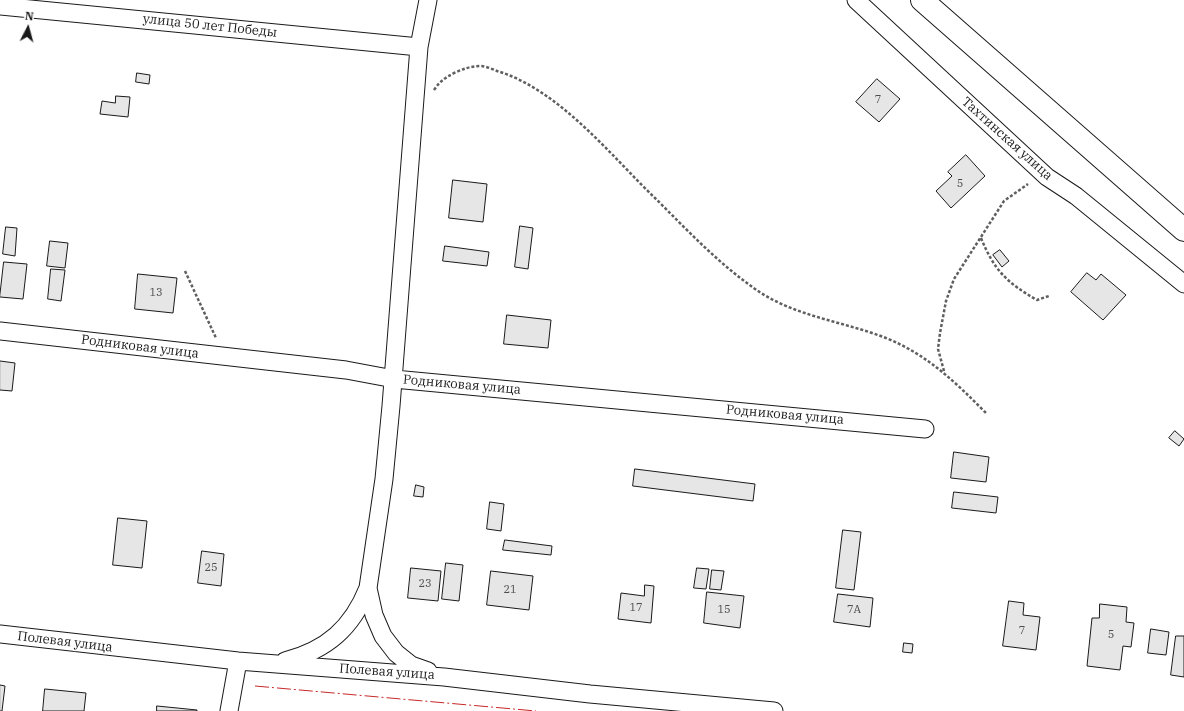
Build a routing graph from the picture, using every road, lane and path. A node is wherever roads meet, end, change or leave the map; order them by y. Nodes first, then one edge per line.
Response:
1 (428, 0) edge
2 (856, 0) edge
3 (922, 0) edge
4 (0, 6) edge
5 (55, 6) edge
6 (420, 47) junction
7 (432, 93) dead end
8 (1047, 177) junction
9 (1184, 230) edge
10 (981, 237) junction
11 (185, 271) dead end
12 (1184, 284) edge
13 (1049, 296) dead end
14 (0, 331) edge
15 (225, 356) junction
16 (944, 372) junction
17 (394, 378) junction
18 (986, 413) dead end
19 (925, 429) dead end
20 (368, 588) junction
21 (0, 634) edge
22 (238, 661) junction
23 (274, 664) junction
24 (444, 677) junction
25 (229, 711) edge
26 (774, 711) edge

1 - 6 street
2 - 8 street, Тахтинская улица
3 - 9 highway
4 - 5 street, улица 50 лет Победы
5 - 6 street, улица 50 лет Победы
6 - 17 street
7 - 16 path
8 - 10 path
8 - 12 street, Тахтинская улица
10 - 13 path
10 - 16 path
11 - 15 path
14 - 15 street, Родниковая улица
15 - 17 street, Родниковая улица
16 - 18 path
17 - 19 street, Родниковая улица
17 - 20 street
20 - 23 street
20 - 24 street
21 - 22 street, Полевая улица
22 - 23 street, Полевая улица
22 - 25 street
23 - 24 street, Полевая улица
24 - 26 street, Полевая улица

